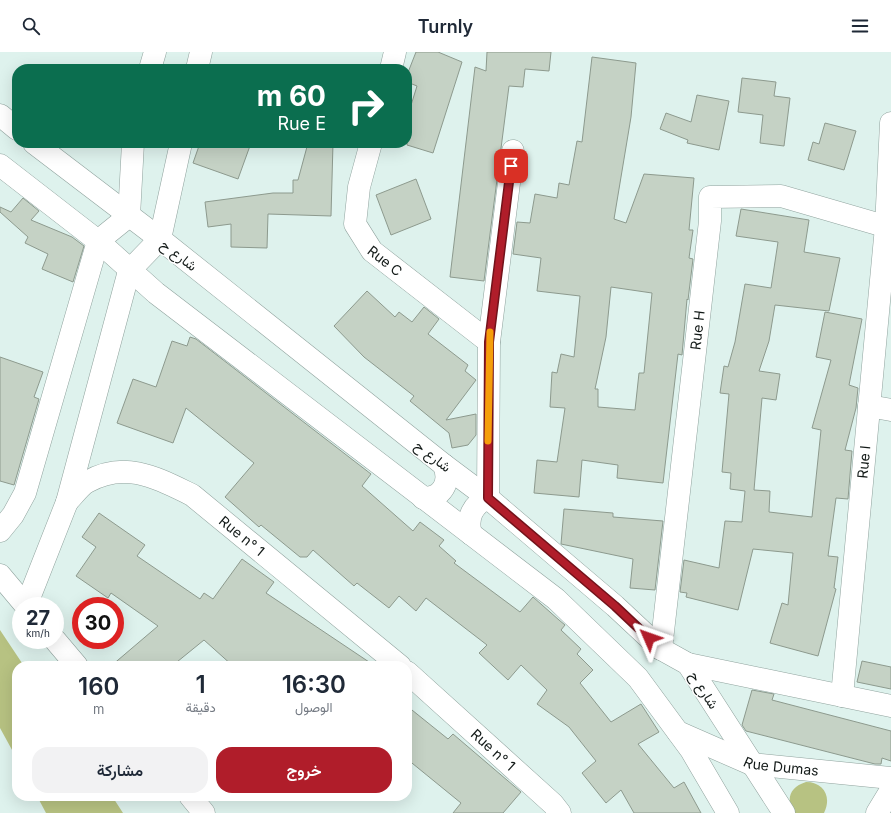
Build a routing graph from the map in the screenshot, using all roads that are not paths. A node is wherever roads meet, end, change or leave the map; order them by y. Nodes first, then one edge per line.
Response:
1 (155, 52) edge
2 (201, 52) edge
3 (395, 52) edge
4 (151, 64) edge
5 (198, 64) edge
6 (392, 64) edge
7 (0, 115) edge
8 (891, 123) edge
9 (12, 125) edge
10 (41, 148) edge
11 (133, 148) edge
12 (180, 148) edge
13 (370, 148) edge
14 (513, 151) dead end
15 (0, 165) edge
16 (129, 216) junction
17 (888, 228) edge
18 (160, 239) junction
19 (98, 241) junction
20 (129, 270) junction
21 (489, 342) junction
22 (870, 406) junction
23 (891, 410) edge
24 (444, 465) junction
25 (423, 498) junction
26 (488, 498) junction
27 (67, 502) junction
28 (0, 531) edge
29 (471, 534) junction
30 (0, 575) edge
31 (18, 597) edge
32 (30, 597) edge
33 (63, 649) edge
34 (661, 649) junction
35 (73, 661) edge
36 (394, 661) edge
37 (688, 664) junction
38 (412, 677) edge
39 (842, 696) junction
40 (891, 706) edge
41 (677, 732) junction
42 (751, 764) junction
43 (891, 778) edge
44 (891, 790) edge
45 (194, 801) edge
46 (204, 813) edge
47 (560, 813) edge
48 (728, 813) edge
49 (784, 813) edge
50 (877, 813) edge

1 - 4 street
2 - 5 street
3 - 6 street
7 - 9 street
8 - 17 street, Rue I
10 - 16 street, شارع ح
11 - 16 street
12 - 18 street
13 - 21 street, Rue C
14 - 21 street
15 - 19 street
16 - 18 street, شارع ح
16 - 19 street
17 - 22 street, Rue I
17 - 34 street, Rue H
18 - 20 street
18 - 24 street, شارع ح
19 - 20 street
19 - 28 street
20 - 25 street
20 - 27 street
21 - 26 street
22 - 23 street
22 - 39 street, Rue I
24 - 25 street
24 - 26 street, شارع ح
25 - 29 street
26 - 29 street
26 - 34 street, شارع ح
27 - 32 street
27 - 36 street, Rue n° 1
29 - 41 street
30 - 31 street
33 - 35 street
34 - 37 street, شارع ح
37 - 39 street
37 - 42 street, شارع ح
38 - 47 street, Rue n° 1
39 - 40 street
41 - 42 street, Rue Dumas
41 - 48 street
42 - 43 street, Rue Dumas
42 - 49 street, شارع ح
44 - 50 street
45 - 46 street

